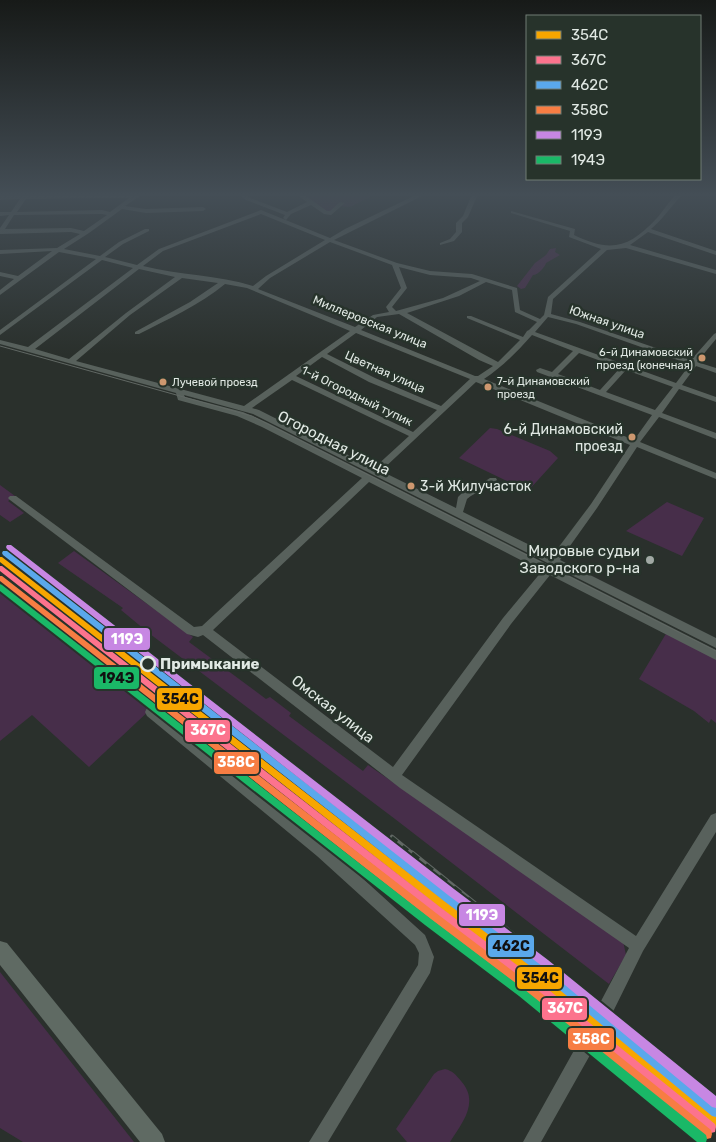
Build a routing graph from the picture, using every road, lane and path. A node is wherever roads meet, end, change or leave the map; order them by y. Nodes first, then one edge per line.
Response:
1 (63, 247) edge
2 (116, 247) edge
3 (169, 247) edge
4 (318, 247) edge
5 (350, 247) edge
6 (612, 247) edge
7 (630, 247) edge
8 (699, 247) edge
9 (604, 248) joint
10 (59, 250) junction
11 (0, 252) edge
12 (716, 253) edge
13 (99, 259) junction
14 (395, 264) junction
15 (139, 267) junction
16 (716, 272) edge
17 (0, 274) edge
18 (181, 276) junction
19 (19, 278) junction
20 (486, 280) junction
21 (222, 283) junction
22 (254, 289) junction
23 (0, 293) edge
24 (397, 312) junction
25 (547, 315) junction
26 (469, 317) dead end
27 (540, 321) junction
28 (355, 330) junction
29 (529, 332) junction
30 (0, 333) edge
31 (137, 333) dead end
32 (716, 335) edge
33 (522, 339) junction
34 (0, 342) edge
35 (30, 350) junction
36 (578, 350) junction
37 (321, 354) junction
38 (71, 361) junction
39 (693, 363) junction
40 (498, 364) junction
41 (625, 367) junction
42 (540, 370) dead end
43 (716, 371) edge
44 (553, 375) junction
45 (290, 376) junction
46 (478, 379) junction
47 (678, 386) junction
48 (180, 391) junction
49 (602, 393) junction
50 (716, 400) edge
51 (246, 408) junction
52 (441, 409) junction
53 (658, 414) junction
54 (414, 435) junction
55 (716, 436) edge
56 (636, 443) junction
57 (371, 475) junction
58 (716, 476) edge
59 (493, 480) dead end
60 (13, 498) dead end
61 (457, 512) junction
62 (551, 566) junction
63 (205, 630) junction
64 (716, 643) edge
65 (716, 655) edge
66 (151, 712) dead end
67 (394, 776) junction
68 (716, 820) edge
69 (638, 946) junction
70 (0, 950) edge
71 (154, 1142) edge
72 (318, 1142) edge
73 (532, 1142) edge

1 - 10 street
2 - 13 street
3 - 15 street
4 - 22 street
5 - 14 street
6 - 9 street
7 - 16 street
8 - 12 street
9 - 25 street
10 - 11 street, Миллеровская улица
10 - 13 street, Миллеровская улица
10 - 19 street
13 - 15 street, Миллеровская улица
13 - 30 street
14 - 20 street
14 - 24 street
15 - 18 street, Миллеровская улица
15 - 35 street
17 - 19 street
18 - 21 street, Миллеровская улица
18 - 38 street
19 - 23 street
20 - 24 street
20 - 27 street
21 - 22 street, Миллеровская улица
21 - 31 street
22 - 28 street, Миллеровская улица
24 - 28 street
24 - 40 street
25 - 27 street
25 - 39 street, Южная улица
26 - 33 street
27 - 29 street
28 - 37 street
28 - 46 street, Миллеровская улица
29 - 33 street
29 - 36 street
32 - 39 street
33 - 40 street
34 - 35 street, Огородная улица
35 - 38 street, Огородная улица
36 - 41 street
36 - 44 street
37 - 45 street
37 - 52 street, Цветная улица
38 - 48 street, Огородная улица
39 - 43 street, Южная улица
39 - 47 street
40 - 46 street
41 - 47 street
41 - 49 street
42 - 44 street
44 - 49 street
45 - 51 street
45 - 54 street, 1-й Огородный тупик
46 - 52 street
46 - 56 street, Миллеровская улица
47 - 50 street
47 - 53 street
48 - 51 street, Огородная улица
48 - 57 street, Огородная улица
49 - 53 street
51 - 57 street, Огородная улица
52 - 54 street
53 - 55 street
53 - 56 street
54 - 57 street
56 - 58 street, Миллеровская улица
56 - 62 street
57 - 61 street, Огородная улица
57 - 62 street, Огородная улица
57 - 63 street
59 - 61 street
60 - 63 street, Омская улица
61 - 62 street, Огородная улица
62 - 64 street, Огородная улица
62 - 65 street, Огородная улица
62 - 67 street
63 - 67 street, Омская улица
66 - 72 street
67 - 69 street, Омская улица
68 - 69 street
69 - 73 street
70 - 71 main road

